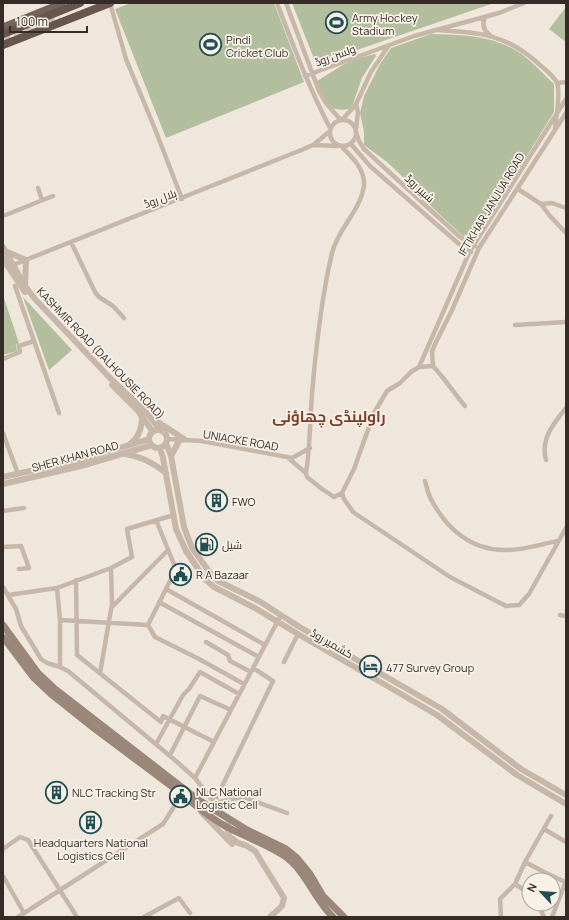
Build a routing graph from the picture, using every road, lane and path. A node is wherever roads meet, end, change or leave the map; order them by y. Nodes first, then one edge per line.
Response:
1 (62, 3) edge
2 (80, 3) edge
3 (110, 3) edge
4 (277, 3) edge
5 (286, 3) edge
6 (524, 3) edge
7 (485, 17) junction
8 (3, 27) edge
9 (432, 30) junction
10 (3, 34) edge
11 (491, 36) junction
12 (3, 45) edge
13 (388, 45) junction
14 (311, 73) junction
15 (305, 76) junction
16 (566, 82) edge
17 (557, 83) junction
18 (566, 100) edge
19 (356, 104) junction
20 (566, 113) edge
21 (556, 116) junction
22 (342, 119) junction
23 (329, 130) junction
24 (356, 131) junction
25 (555, 131) junction
26 (351, 144) junction
27 (313, 145) junction
28 (340, 146) junction
29 (38, 188) dead end
30 (518, 189) junction
31 (53, 196) dead end
32 (182, 199) junction
33 (42, 200) junction
34 (541, 204) junction
35 (566, 208) edge
36 (3, 216) edge
37 (566, 233) edge
38 (71, 242) junction
39 (474, 245) junction
40 (480, 248) junction
41 (4, 249) edge
42 (470, 251) junction
43 (476, 255) junction
44 (3, 259) edge
45 (26, 260) junction
46 (8, 268) edge
47 (15, 286) dead end
48 (25, 286) junction
49 (124, 318) dead end
50 (566, 322) edge
51 (515, 325) dead end
52 (34, 341) junction
53 (3, 359) edge
54 (433, 366) junction
55 (419, 367) junction
56 (465, 406) dead end
57 (566, 408) edge
58 (59, 412) dead end
59 (142, 416) junction
60 (153, 419) junction
61 (160, 430) junction
62 (153, 432) junction
63 (3, 434) edge
64 (184, 439) junction
65 (166, 441) junction
66 (150, 442) junction
67 (127, 446) junction
68 (160, 448) junction
69 (310, 448) junction
70 (122, 454) junction
71 (170, 456) junction
72 (287, 457) junction
73 (546, 460) dead end
74 (166, 473) junction
75 (306, 473) junction
76 (18, 474) junction
77 (3, 477) edge
78 (425, 481) dead end
79 (3, 484) edge
80 (342, 492) junction
81 (24, 508) dead end
82 (3, 511) edge
83 (174, 515) junction
84 (156, 520) junction
85 (566, 528) edge
86 (558, 541) junction
87 (3, 547) edge
88 (168, 550) junction
89 (111, 568) junction
90 (18, 569) dead end
91 (76, 580) junction
92 (3, 587) edge
93 (57, 588) junction
94 (166, 589) junction
95 (8, 595) junction
96 (159, 602) junction
97 (112, 608) junction
98 (281, 615) junction
99 (560, 615) dead end
100 (566, 616) edge
101 (60, 620) junction
102 (76, 621) junction
103 (278, 622) junction
104 (109, 623) junction
105 (3, 625) edge
106 (148, 625) junction
107 (298, 626) junction
108 (296, 634) junction
109 (3, 637) edge
110 (206, 642) dead end
111 (265, 645) junction
112 (347, 654) junction
113 (259, 657) junction
114 (343, 661) junction
115 (284, 662) dead end
116 (361, 663) junction
117 (60, 667) junction
118 (358, 669) junction
119 (252, 670) junction
120 (100, 673) junction
121 (244, 684) junction
122 (240, 694) junction
123 (231, 710) junction
124 (170, 720) junction
125 (459, 723) junction
126 (184, 727) junction
127 (455, 729) junction
128 (214, 742) junction
129 (156, 744) junction
130 (170, 755) junction
131 (503, 756) junction
132 (498, 761) junction
133 (195, 778) junction
134 (544, 782) junction
135 (540, 790) junction
136 (182, 794) junction
137 (566, 795) edge
138 (189, 800) junction
139 (214, 803) junction
140 (566, 804) edge
141 (218, 812) junction
142 (287, 814) dead end
143 (551, 816) dead end
144 (229, 819) junction
145 (227, 828) junction
146 (544, 829) junction
147 (566, 842) edge
148 (3, 849) edge
149 (257, 854) junction
150 (525, 862) junction
151 (544, 872) edge
152 (3, 876) edge
153 (566, 882) edge
154 (515, 884) junction
155 (521, 888) edge
156 (60, 890) junction
157 (24, 913) junction
158 (190, 913) dead end
159 (18, 917) edge
160 (76, 917) edge
161 (144, 917) edge
162 (270, 917) edge
163 (334, 917) edge
164 (344, 917) edge
165 (501, 917) edge
166 (552, 917) edge

1 - 8 main road
2 - 10 highway
3 - 12 highway
3 - 32 street
4 - 15 street
5 - 14 street
6 - 7 street, ولسن روڈ
7 - 9 street, ولسن روڈ
7 - 11 street
9 - 11 street
9 - 13 street, ولسن روڈ
11 - 17 street
13 - 14 street, ولسن روڈ
13 - 19 street
14 - 15 street, ولسن روڈ
14 - 22 street
15 - 23 street
16 - 17 street
17 - 21 street
18 - 21 street, IFTIKHAR JANJUA ROAD
19 - 22 street
19 - 24 street
20 - 25 street, IFTIKHAR JANJUA ROAD
21 - 25 street
21 - 39 street, IFTIKHAR JANJUA ROAD
22 - 23 street
22 - 24 street
23 - 27 street, ہلال روڈ
23 - 28 street
24 - 26 street
24 - 39 street, شبیر روڈ
25 - 30 street, IFTIKHAR JANJUA ROAD
26 - 28 street
26 - 42 street, شبیر روڈ
27 - 28 street, ہلال روڈ
27 - 32 street, ہلال روڈ
28 - 69 street
29 - 33 street
30 - 34 street
30 - 40 street, IFTIKHAR JANJUA ROAD
31 - 33 street
32 - 38 street, ہلال روڈ
33 - 36 street
34 - 35 street
34 - 37 street
38 - 45 street, ہلال روڈ
38 - 49 street
39 - 40 street, شبیر روڈ
39 - 42 street, IFTIKHAR JANJUA ROAD
40 - 43 street, IFTIKHAR JANJUA ROAD
41 - 45 street
41 - 46 street, KASHMIR ROAD (DALHOUSIE ROAD)
42 - 43 street, شبیر روڈ
42 - 55 street, IFTIKHAR JANJUA ROAD
43 - 54 street, IFTIKHAR JANJUA ROAD
44 - 46 street, KASHMIR ROAD (DALHOUSIE ROAD)
45 - 46 street, ہلال روڈ
45 - 48 street
46 - 48 street, KASHMIR ROAD (DALHOUSIE ROAD)
46 - 59 street, KASHMIR ROAD (DALHOUSIE ROAD)
47 - 52 street
48 - 60 street, KASHMIR ROAD (DALHOUSIE ROAD)
50 - 51 street
52 - 53 street
52 - 58 street
54 - 55 street
54 - 56 street
55 - 80 street
57 - 73 street
59 - 62 street, KASHMIR ROAD (DALHOUSIE ROAD)
59 - 67 street
60 - 61 street, KASHMIR ROAD (DALHOUSIE ROAD)
60 - 64 street
61 - 62 street
61 - 65 street
62 - 66 street
63 - 76 street
64 - 65 street, UNIACKE ROAD
64 - 71 street
64 - 72 street, UNIACKE ROAD
65 - 68 street
65 - 71 street, کشمیر روڈ
66 - 67 street, SHER KHAN ROAD
66 - 68 street
66 - 70 street, SHER KHAN ROAD
67 - 76 street, SHER KHAN ROAD
68 - 74 street, کشمیر روڈ
69 - 72 street, UNIACKE ROAD
69 - 75 street
70 - 74 street
70 - 79 street, SHER KHAN ROAD
71 - 98 street, کشمیر روڈ
72 - 75 street
74 - 83 street, کشمیر روڈ
75 - 80 street
76 - 77 street, SHER KHAN ROAD
78 - 86 street
80 - 86 street
81 - 82 street
83 - 84 street
83 - 103 street, کشمیر روڈ
84 - 88 street
84 - 89 street
85 - 86 street
87 - 90 street
88 - 94 street
88 - 97 street
89 - 91 street
89 - 97 street
91 - 93 street
91 - 102 street
92 - 95 street
93 - 95 street
93 - 101 street
94 - 96 street
94 - 111 street
95 - 117 street
96 - 106 street
96 - 113 street
97 - 104 street
98 - 103 street
98 - 107 street, کشمیر روڈ
99 - 100 street
101 - 102 street
101 - 117 street
102 - 104 street
102 - 120 street
103 - 108 street, کشمیر روڈ
103 - 111 street
104 - 106 street
104 - 120 street
105 - 141 main road
106 - 121 street
107 - 108 street
107 - 112 street, کشمیر روڈ
108 - 114 street, کشمیر روڈ
108 - 115 street
109 - 136 main road
110 - 119 street
111 - 113 street
112 - 114 street
112 - 116 street, کشمیر روڈ
113 - 119 street
114 - 118 street, کشمیر روڈ
116 - 118 street
116 - 125 street, کشمیر روڈ
117 - 129 street
118 - 127 street, کشمیر روڈ
119 - 121 street
119 - 139 street
120 - 124 street
121 - 122 street
122 - 123 street
122 - 124 street
123 - 126 street
123 - 128 street
124 - 126 street
124 - 129 street
125 - 127 street
125 - 131 street, کشمیر روڈ
126 - 128 street
126 - 130 street
127 - 132 street, کشمیر روڈ
128 - 133 street
129 - 130 street
130 - 133 street
131 - 132 street
131 - 134 street, کشمیر روڈ
132 - 135 street, کشمیر روڈ
133 - 139 street
134 - 135 street
134 - 137 street, کشمیر روڈ
135 - 140 street, کشمیر روڈ
136 - 138 main road
136 - 156 street
138 - 145 main road
138 - 149 street
139 - 141 street
139 - 142 street
141 - 144 main road
143 - 146 street
144 - 145 street
144 - 164 main road
145 - 149 street
145 - 163 main road
146 - 147 street
146 - 150 street
148 - 156 street
149 - 162 street
150 - 151 street
150 - 154 street
152 - 157 street
153 - 166 street
154 - 155 street
154 - 165 street
156 - 157 street
156 - 160 street
157 - 159 street
158 - 161 street

